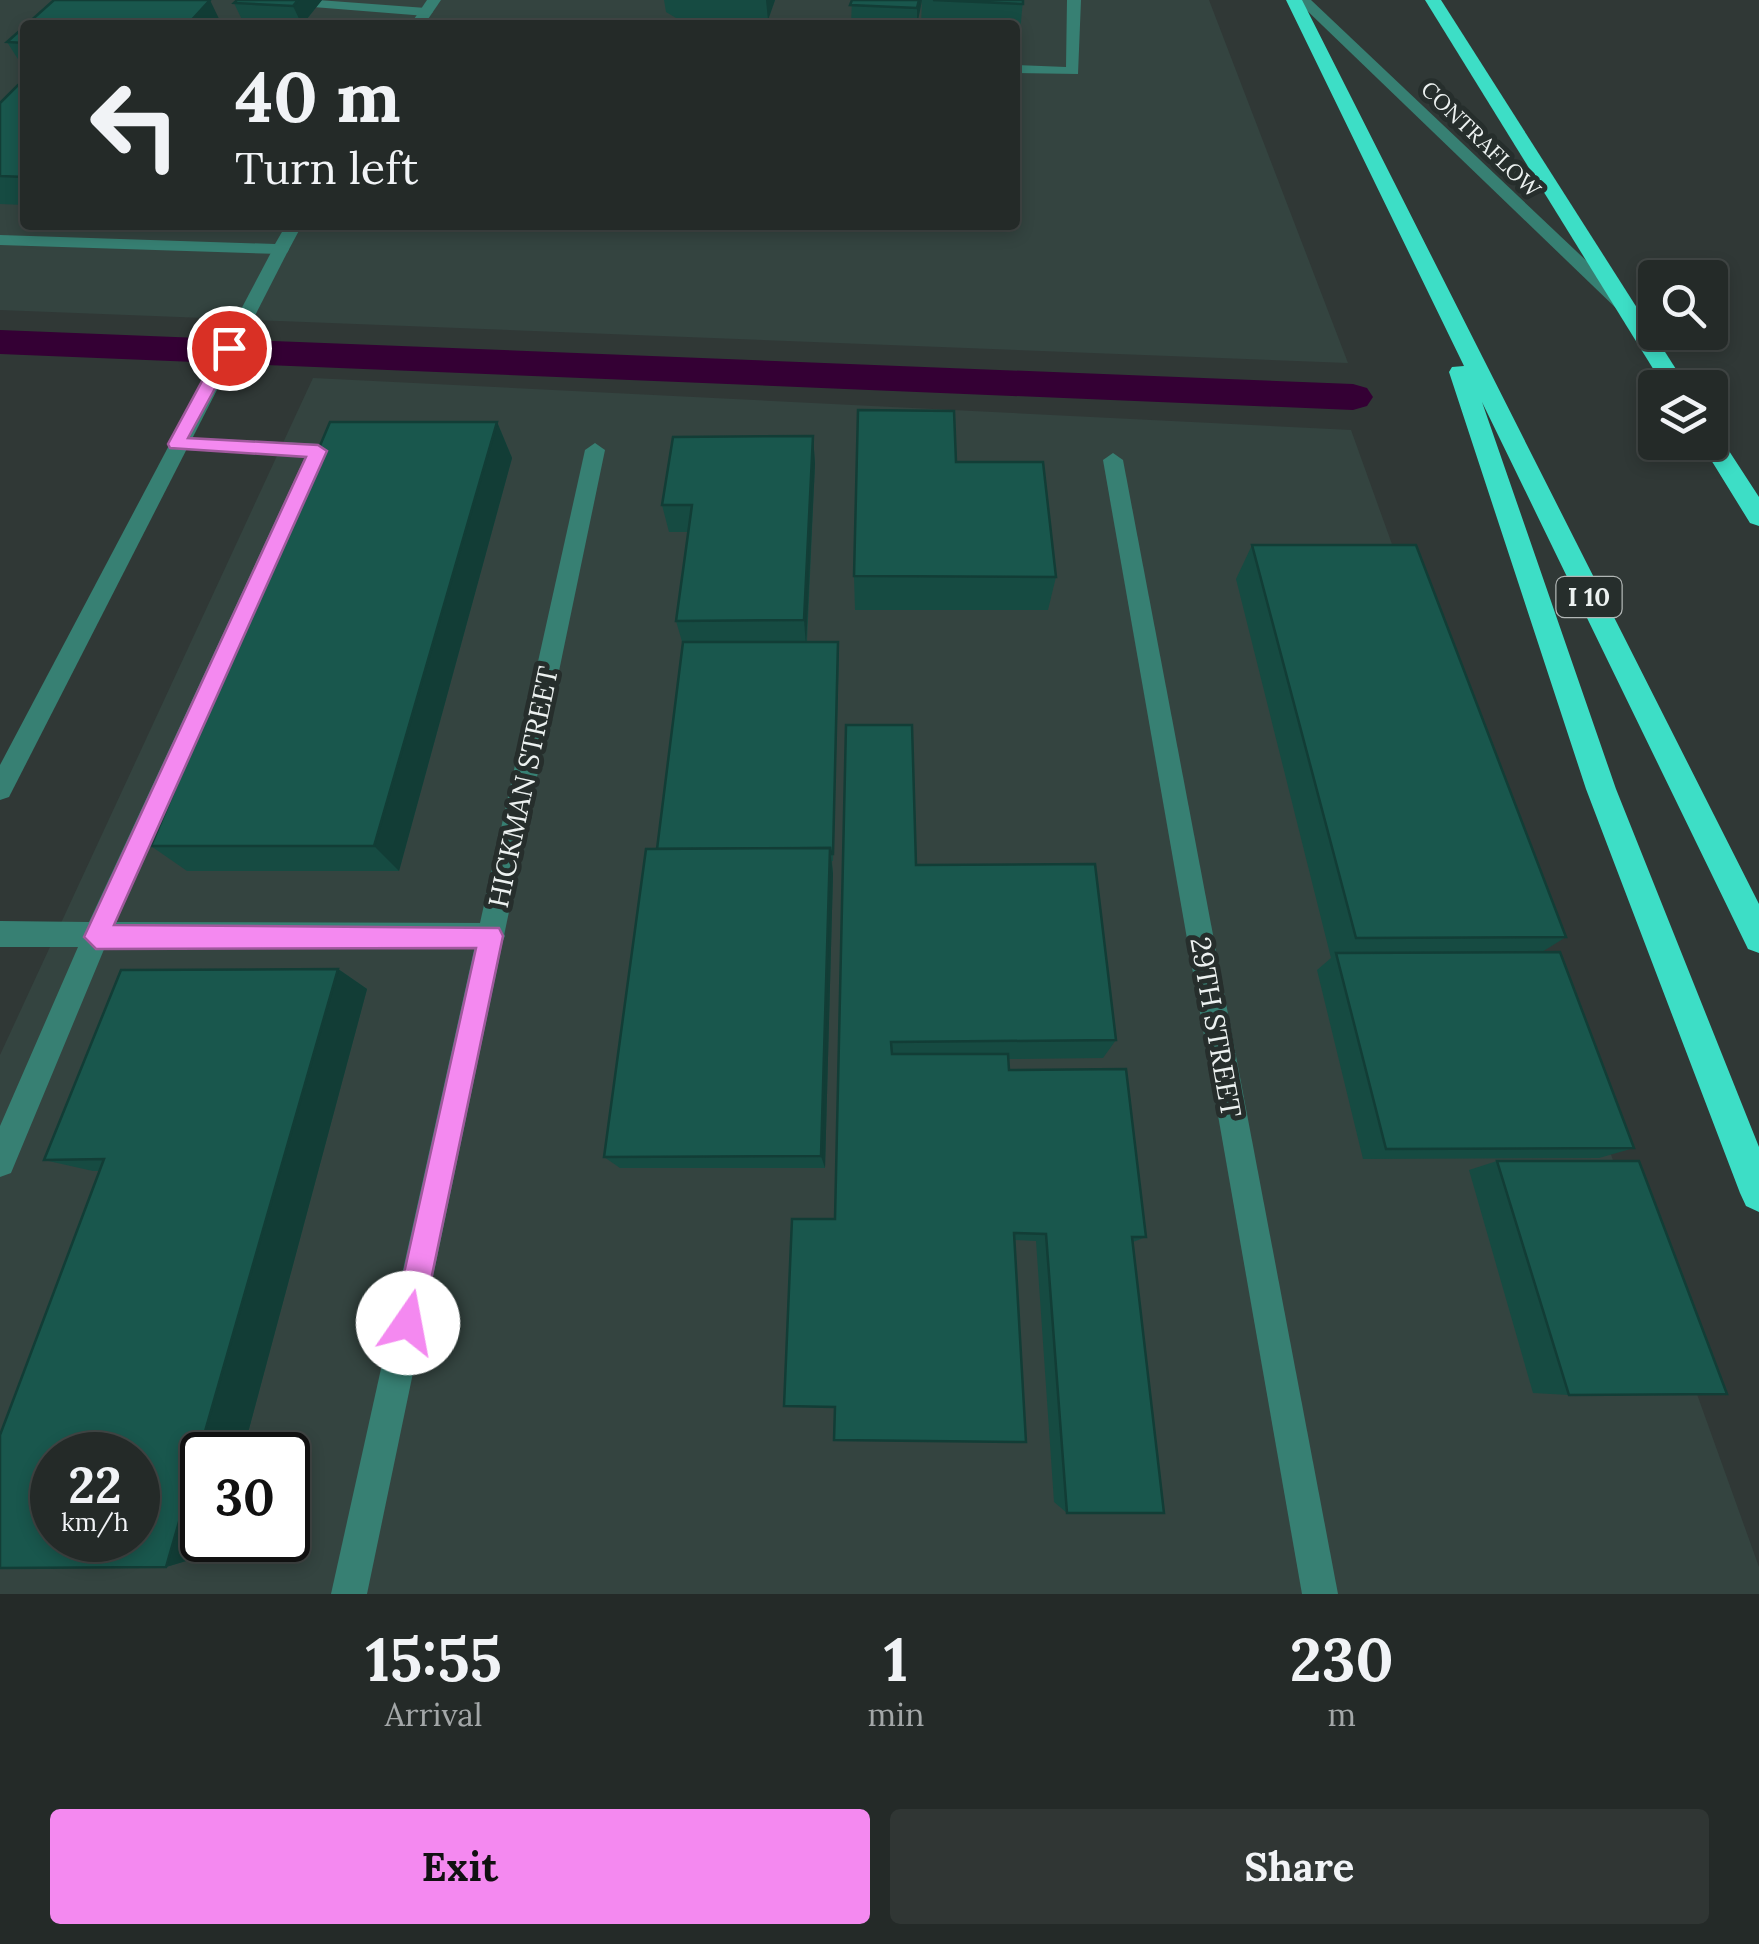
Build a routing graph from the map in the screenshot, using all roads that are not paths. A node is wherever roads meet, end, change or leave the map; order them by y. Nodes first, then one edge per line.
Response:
1 (348, 0) edge
2 (1074, 0) edge
3 (1294, 0) edge
4 (1303, 0) edge
5 (1433, 0) edge
6 (366, 3) edge
7 (430, 6) edge
8 (317, 8) edge
9 (1020, 69) edge
10 (291, 230) edge
11 (0, 240) edge
12 (281, 250) junction
13 (1419, 256) junction
14 (1628, 310) junction
15 (1666, 370) edge
16 (176, 444) junction
17 (596, 450) dead end
18 (1113, 460) dead end
19 (1723, 460) edge
20 (1759, 517) edge
21 (0, 789) edge
22 (0, 934) edge
23 (491, 936) junction
24 (96, 937) junction
25 (1759, 938) edge
26 (0, 1162) edge
27 (1759, 1193) edge
28 (349, 1594) edge
29 (1320, 1594) edge

1 - 6 street
2 - 9 street
3 - 13 highway, I 10
4 - 14 street, CONTRAFLOW
5 - 14 highway
6 - 7 street
6 - 8 street
6 - 8 street
10 - 12 street
11 - 12 street
12 - 16 street
13 - 25 highway, I 10
13 - 27 highway
14 - 15 highway
16 - 21 street
16 - 24 street
17 - 23 street, HICKMAN STREET
18 - 29 street, 29TH STREET
19 - 20 highway
22 - 24 street
23 - 24 street
23 - 28 street, HICKMAN STREET
24 - 26 street

